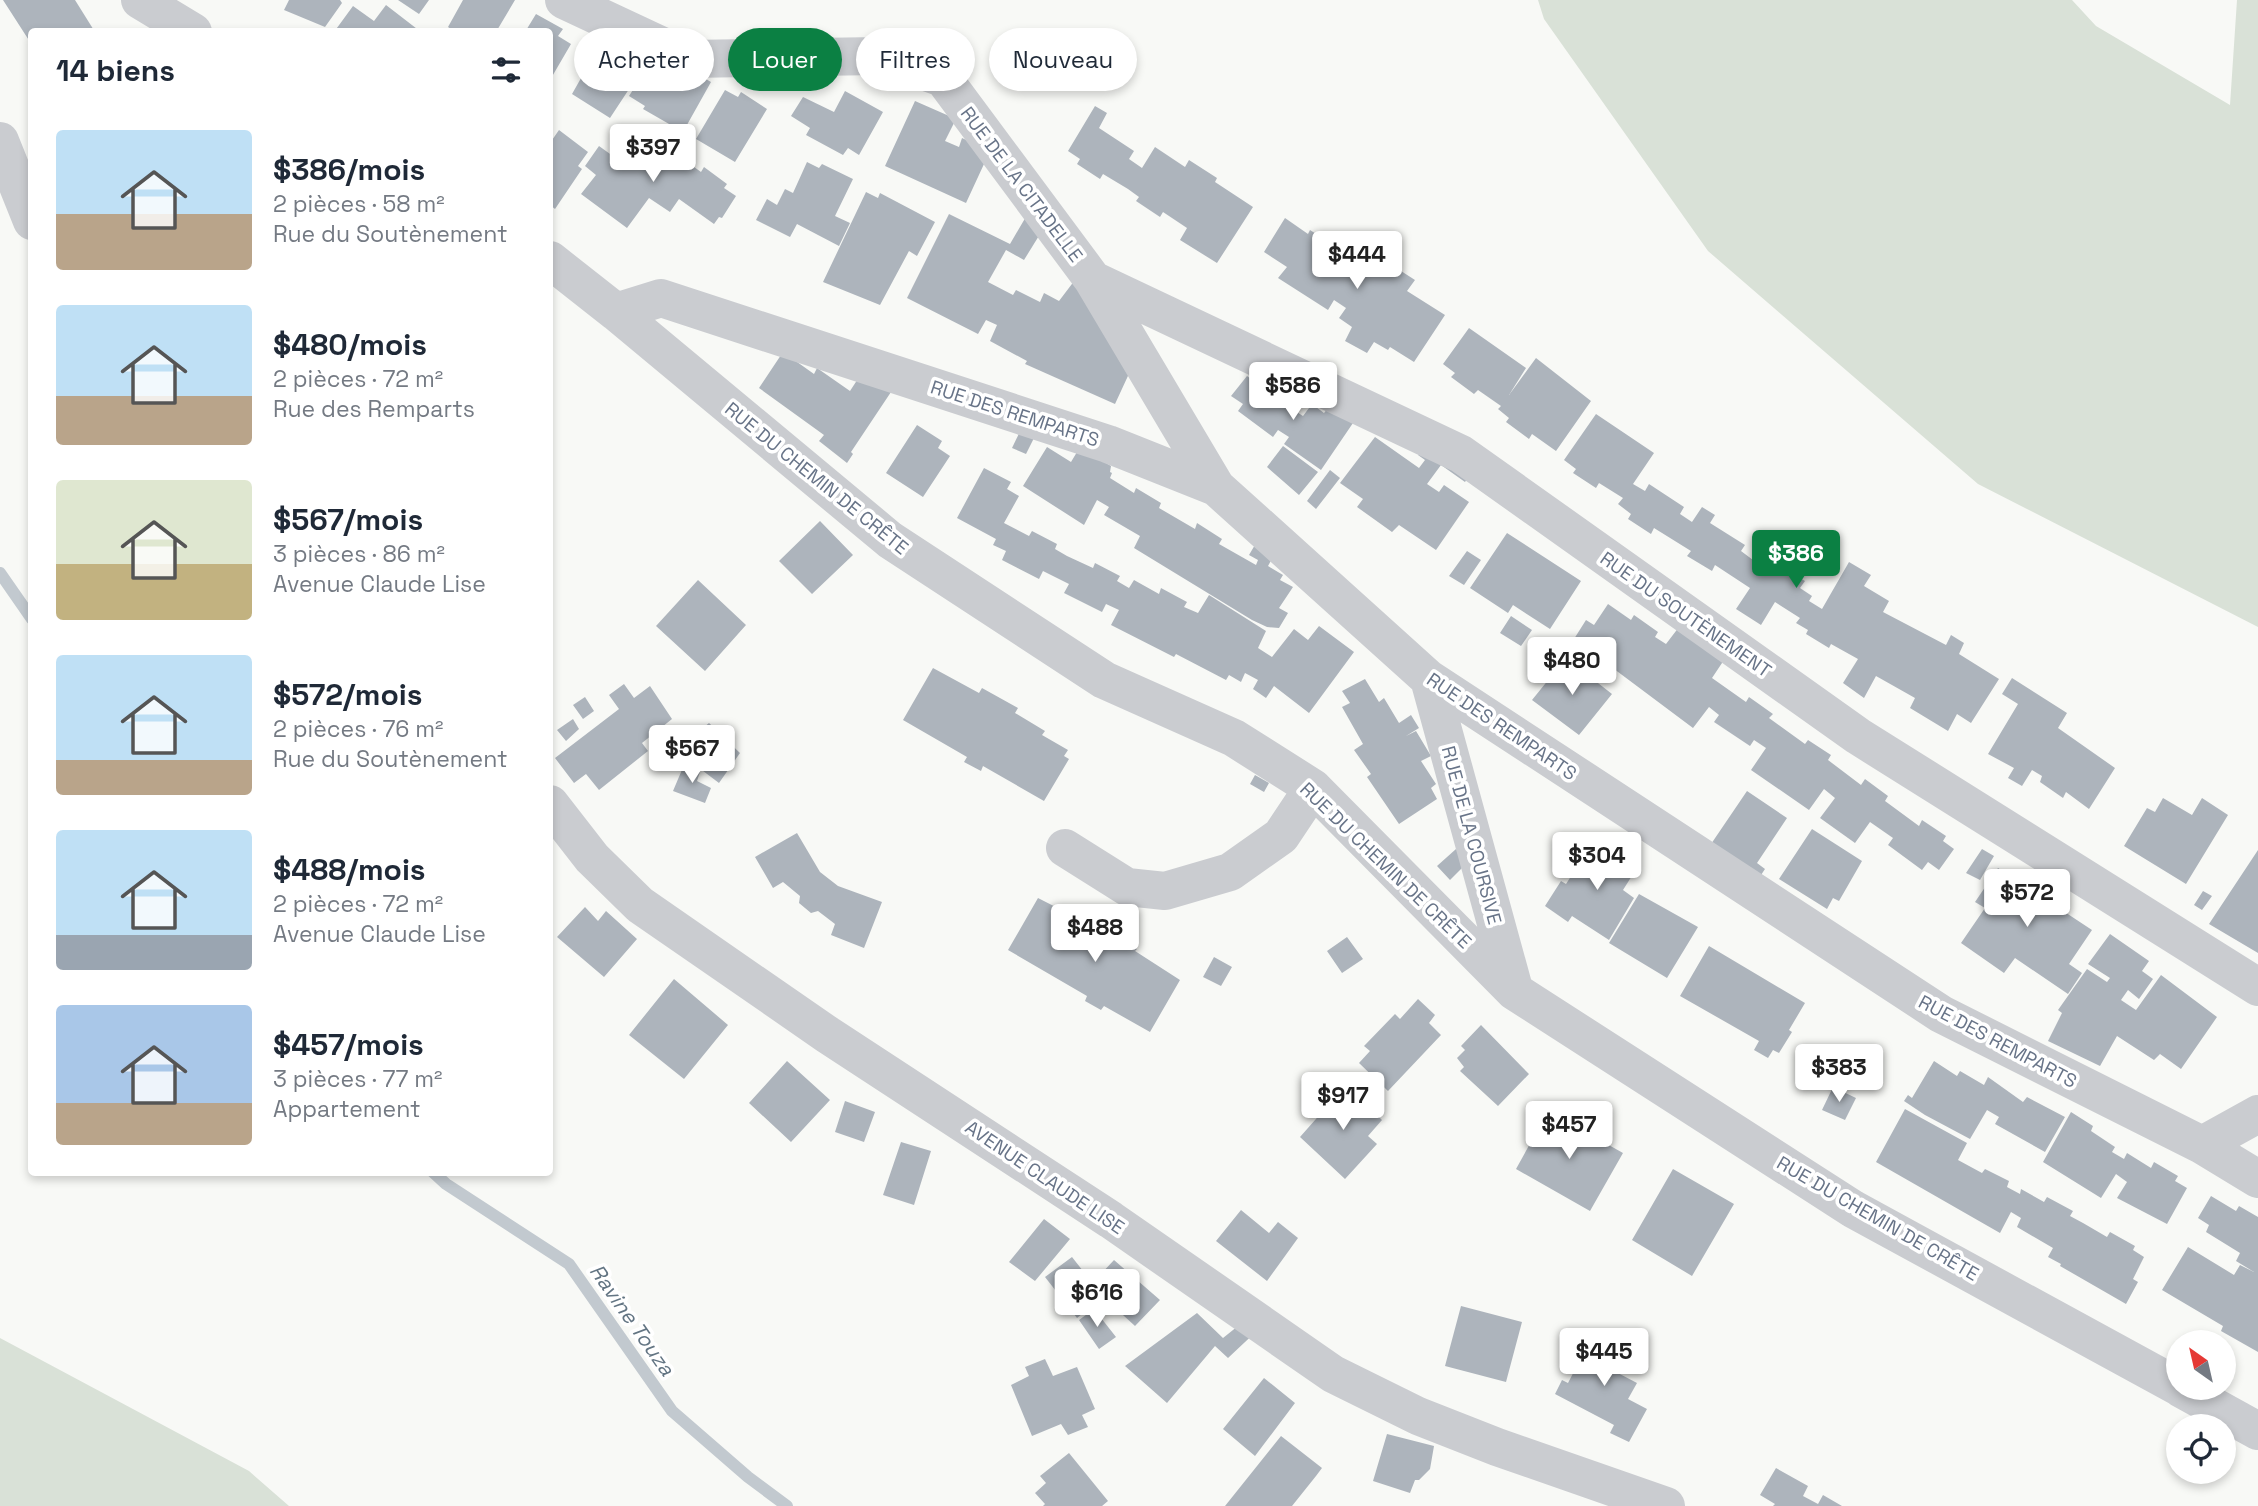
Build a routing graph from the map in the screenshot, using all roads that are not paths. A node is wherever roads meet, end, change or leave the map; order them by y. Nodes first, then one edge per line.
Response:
1 (140, 0) edge
2 (564, 0) edge
3 (186, 28) edge
4 (0, 141) edge
5 (28, 211) edge
6 (553, 262) edge
7 (1093, 280) junction
8 (615, 312) junction
9 (1216, 487) junction
10 (1429, 680) junction
11 (1313, 788) junction
12 (553, 808) edge
13 (1065, 848) dead end
14 (2258, 987) edge
15 (1514, 991) junction
16 (2258, 1114) edge
17 (2202, 1145) junction
18 (2258, 1179) edge
19 (2166, 1380) edge
20 (2202, 1400) edge
21 (2258, 1431) edge
22 (1666, 1506) edge

1 - 3 street
2 - 7 street, RUE DE LA CITADELLE
4 - 5 street
6 - 8 street, RUE DU CHEMIN DE CRÊTE
7 - 9 street, RUE DE LA CITADELLE
7 - 14 street, RUE DU SOUTÈNEMENT
8 - 9 street, RUE DES REMPARTS
8 - 11 street, RUE DU CHEMIN DE CRÊTE
9 - 10 street, RUE DES REMPARTS
10 - 15 street, RUE DE LA COURSIVE
10 - 17 street, RUE DES REMPARTS
11 - 13 street
11 - 15 street, RUE DU CHEMIN DE CRÊTE
12 - 22 street, AVENUE CLAUDE LISE
15 - 19 street, RUE DU CHEMIN DE CRÊTE
16 - 17 street
17 - 18 street, RUE DES REMPARTS
20 - 21 street, RUE DU CHEMIN DE CRÊTE

